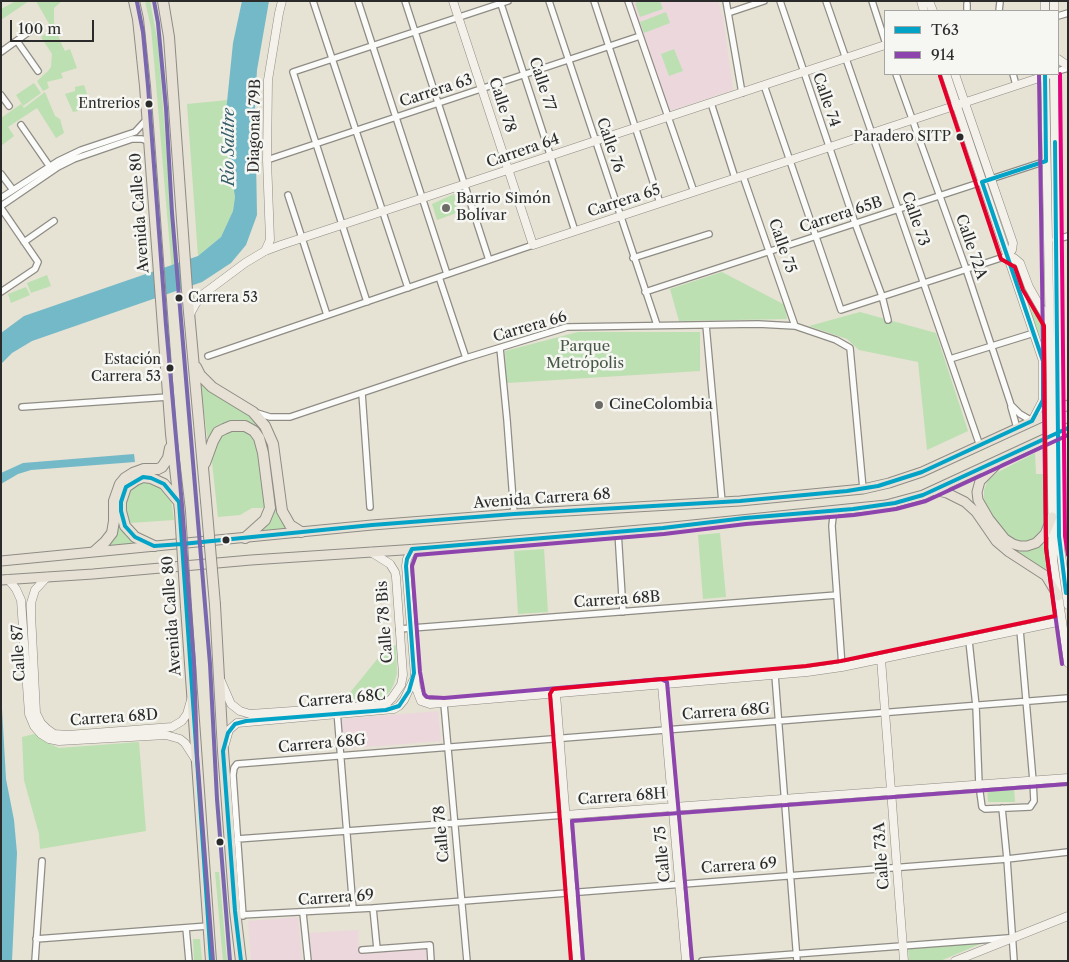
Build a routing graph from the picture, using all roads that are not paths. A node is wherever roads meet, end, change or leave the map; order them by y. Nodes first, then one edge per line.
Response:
1 (134, 1) edge
2 (163, 1) edge
3 (282, 1) edge
4 (313, 1) edge
5 (358, 1) edge
6 (405, 1) edge
7 (453, 1) edge
8 (508, 1) edge
9 (549, 1) edge
10 (594, 1) edge
11 (628, 1) edge
12 (726, 1) edge
13 (764, 1) edge
14 (780, 1) edge
15 (826, 1) edge
16 (872, 1) edge
17 (501, 2) edge
18 (967, 4) dead end
19 (967, 10) edge
20 (728, 13) junction
21 (459, 18) junction
22 (38, 26) dead end
23 (415, 32) junction
24 (640, 36) junction
25 (884, 38) edge
26 (17, 41) junction
27 (884, 45) edge
28 (373, 46) junction
29 (610, 46) junction
30 (1, 52) edge
31 (846, 58) junction
32 (332, 59) junction
33 (568, 60) junction
34 (38, 71) dead end
35 (803, 72) junction
36 (524, 75) junction
37 (896, 75) edge
38 (946, 75) edge
39 (955, 75) edge
40 (1013, 75) edge
41 (1044, 75) edge
42 (1047, 75) edge
43 (1054, 75) edge
44 (1016, 85) junction
45 (764, 86) junction
46 (482, 89) junction
47 (742, 93) junction
48 (1, 95) edge
49 (965, 102) junction
50 (438, 103) junction
51 (711, 103) junction
52 (956, 105) junction
53 (9, 106) dead end
54 (396, 117) junction
55 (669, 117) junction
56 (148, 118) junction
57 (912, 120) junction
58 (21, 125) dead end
59 (636, 128) junction
60 (356, 130) junction
61 (872, 133) junction
62 (596, 141) junction
63 (150, 142) junction
64 (315, 144) junction
65 (829, 147) junction
66 (74, 156) junction
67 (551, 156) junction
68 (268, 160) junction
69 (790, 160) junction
70 (1046, 162) junction
71 (51, 168) junction
72 (509, 170) junction
73 (1, 174) edge
74 (739, 177) junction
75 (991, 179) junction
76 (982, 182) junction
77 (464, 185) junction
78 (13, 190) junction
79 (694, 192) junction
80 (288, 195) dead end
81 (940, 195) junction
82 (1, 198) edge
83 (423, 199) junction
84 (660, 203) junction
85 (1, 207) edge
86 (898, 209) junction
87 (384, 212) junction
88 (620, 216) junction
89 (54, 221) dead end
90 (855, 223) junction
91 (342, 226) junction
92 (575, 231) junction
93 (709, 234) dead end
94 (816, 236) junction
95 (1068, 236) edge
96 (302, 238) junction
97 (1055, 240) junction
98 (24, 242) junction
99 (533, 245) junction
100 (265, 251) junction
101 (769, 252) junction
102 (1007, 256) junction
103 (634, 258) junction
104 (489, 260) junction
105 (966, 269) junction
106 (448, 274) junction
107 (438, 277) junction
108 (924, 283) junction
109 (408, 288) junction
110 (2, 290) edge
111 (187, 290) junction
112 (645, 292) junction
113 (202, 295) junction
114 (882, 296) junction
115 (367, 302) junction
116 (327, 315) junction
117 (189, 316) junction
118 (888, 320) dead end
119 (706, 324) junction
120 (1050, 324) junction
121 (657, 325) junction
122 (795, 326) junction
123 (1034, 334) junction
124 (991, 347) junction
125 (1054, 347) junction
126 (500, 348) junction
127 (208, 356) dead end
128 (466, 358) junction
129 (950, 359) junction
130 (193, 361) junction
131 (362, 393) junction
132 (168, 397) junction
133 (1011, 405) junction
134 (1068, 405) edge
135 (22, 408) dead end
136 (253, 412) junction
137 (1032, 421) junction
138 (1017, 428) junction
139 (1068, 428) edge
140 (171, 434) junction
141 (980, 446) junction
142 (1004, 458) junction
143 (204, 466) junction
144 (864, 489) junction
145 (934, 490) junction
146 (1055, 492) junction
147 (722, 502) junction
148 (180, 507) junction
149 (370, 507) dead end
150 (838, 510) junction
151 (514, 514) junction
152 (1052, 517) junction
153 (301, 532) junction
154 (618, 532) junction
155 (245, 538) junction
156 (154, 546) junction
157 (412, 549) junction
158 (96, 551) junction
159 (371, 552) junction
160 (1, 561) edge
161 (47, 577) junction
162 (4, 579) edge
163 (1064, 594) edge
164 (837, 595) junction
165 (1068, 605) edge
166 (623, 612) junction
167 (1062, 621) junction
168 (411, 628) junction
169 (400, 629) junction
170 (1020, 630) junction
171 (969, 641) junction
172 (881, 660) junction
173 (1068, 663) edge
174 (842, 667) junction
175 (414, 673) junction
176 (775, 675) junction
177 (220, 677) junction
178 (662, 685) junction
179 (192, 693) junction
180 (556, 694) junction
181 (392, 698) joint
182 (1068, 698) edge
183 (1026, 702) junction
184 (444, 704) junction
185 (976, 706) junction
186 (337, 711) junction
187 (885, 713) junction
188 (261, 717) junction
189 (778, 721) junction
190 (47, 730) joint
191 (666, 730) junction
192 (559, 738) junction
193 (49, 739) joint
194 (448, 747) junction
195 (223, 751) junction
196 (340, 755) junction
197 (196, 761) junction
198 (1068, 778) edge
199 (1033, 780) junction
200 (979, 784) junction
201 (891, 791) junction
202 (785, 799) junction
203 (673, 807) junction
204 (1002, 808) junction
205 (231, 809) junction
206 (565, 815) junction
207 (455, 823) junction
208 (347, 831) junction
209 (238, 839) junction
210 (1068, 852) edge
211 (1007, 859) junction
212 (42, 860) dead end
213 (897, 867) junction
214 (791, 875) junction
215 (679, 883) junction
216 (571, 892) junction
217 (462, 900) junction
218 (373, 908) junction
219 (353, 909) junction
220 (303, 913) junction
221 (239, 914) junction
222 (1068, 916) edge
223 (208, 926) junction
224 (186, 928) junction
225 (1012, 938) junction
226 (36, 939) junction
227 (903, 946) junction
228 (377, 949) junction
229 (362, 950) dead end
230 (797, 954) junction
231 (35, 961) edge
232 (189, 961) edge
233 (211, 961) edge
234 (241, 961) edge
235 (308, 961) edge
236 (431, 961) edge
237 (467, 961) edge
238 (577, 961) edge
239 (686, 961) edge
240 (702, 961) edge
241 (797, 961) edge
242 (904, 961) edge
243 (955, 961) edge
244 (1014, 961) edge

1 - 56 highway, Avenida Calle 80
2 - 111 highway
3 - 68 street, Diagonal 79B
4 - 32 street
5 - 28 street
6 - 23 street
7 - 21 street, Calle 78
8 - 17 street
9 - 33 street, Calle 76
10 - 29 street
11 - 24 street
12 - 20 street
13 - 20 street
14 - 35 street, Calle 74
15 - 31 street, Calle 73
16 - 25 street
17 - 21 street
17 - 36 street, Calle 77
18 - 19 street
20 - 47 street
21 - 23 street
21 - 46 street, Calle 78
22 - 26 street
23 - 28 street
23 - 50 street
24 - 29 street, Carrera 63
24 - 55 street
26 - 30 street
26 - 34 street
27 - 31 street, Carrera 64
28 - 32 street
28 - 54 street
29 - 33 street, Carrera 63
29 - 59 street
31 - 35 street, Carrera 64
31 - 61 street, Calle 73
32 - 60 street
32 - 64 street
33 - 36 street, Carrera 63
33 - 62 street, Calle 76
35 - 45 street, Carrera 64
35 - 65 street, Calle 74
36 - 46 street, Carrera 63
36 - 67 street, Calle 77
37 - 57 street, Calle 72A
38 - 52 street
39 - 49 street
40 - 44 street
41 - 44 street, Carrera 65
42 - 70 street
43 - 97 street
44 - 49 street, Carrera 65
45 - 47 street, Carrera 64
45 - 69 street
46 - 50 street, Carrera 63
46 - 72 street, Calle 78
47 - 51 street, Carrera 64
48 - 53 street
49 - 52 street, Carrera 65
49 - 75 street
50 - 54 street, Carrera 63
50 - 77 street
51 - 55 street, Carrera 64
51 - 74 street, Calle 75
52 - 57 street, Carrera 65
52 - 76 street
54 - 60 street, Carrera 63
54 - 83 street
55 - 59 street, Carrera 64
55 - 79 street
56 - 63 highway, Avenida Calle 80
56 - 66 street
57 - 61 street, Carrera 65
57 - 81 street, Calle 72A
58 - 71 street
59 - 62 street, Carrera 64
59 - 84 street
60 - 64 street, Carrera 63
60 - 87 street
61 - 65 street, Carrera 65
61 - 86 street, Calle 73
62 - 67 street, Carrera 64
62 - 88 street, Calle 76
63 - 66 street
63 - 132 highway, Avenida Calle 80
64 - 68 street, Carrera 63
64 - 91 street
65 - 69 street, Carrera 65
65 - 90 street, Calle 74
66 - 71 street
67 - 72 street, Carrera 64
67 - 92 street, Calle 77
68 - 100 street, Diagonal 79B
69 - 74 street, Carrera 65
69 - 94 street
70 - 75 street, Carrera 65B
70 - 120 street
71 - 78 street
71 - 85 street
72 - 77 street, Carrera 64
72 - 99 street, Calle 78
73 - 78 street
74 - 79 street, Carrera 65
74 - 101 street, Calle 75
75 - 76 street, Carrera 65B
75 - 102 street
76 - 81 street, Carrera 65B
76 - 102 street
77 - 83 street, Carrera 64
77 - 104 street
78 - 82 street
79 - 84 street, Carrera 65
80 - 96 street
81 - 86 street, Carrera 65B
81 - 105 street, Calle 72A
83 - 87 street, Carrera 64
83 - 106 street
84 - 88 street, Carrera 65
85 - 98 street
86 - 90 street, Carrera 65B
86 - 108 street, Calle 73
87 - 91 street, Carrera 64
87 - 109 street
88 - 92 street, Carrera 65
88 - 103 street, Calle 76
89 - 98 street
90 - 94 street, Carrera 65B
90 - 114 street, Calle 74
91 - 96 street, Carrera 64
91 - 115 street
92 - 99 street, Carrera 65
93 - 103 street
94 - 101 street, Carrera 65B
94 - 114 street
95 - 97 street
96 - 100 street, Carrera 64
96 - 116 street
97 - 125 street
98 - 110 street
99 - 104 street, Carrera 65
100 - 113 street, Carrera 64
101 - 112 street, Carrera 65B
101 - 122 street, Calle 75
102 - 105 street
102 - 120 street
102 - 123 street
103 - 112 street, Calle 76
104 - 106 street, Carrera 65
105 - 108 street
105 - 124 street, Calle 72A
106 - 107 street, Carrera 65
107 - 109 street, Carrera 65
107 - 128 street
108 - 114 street
108 - 129 street, Calle 73
109 - 115 street, Carrera 65
111 - 113 street
111 - 117 highway
112 - 121 street, Calle 76
113 - 117 street, Carrera 64
114 - 118 street, Calle 74
115 - 116 street, Carrera 65
116 - 127 street, Carrera 65
117 - 130 highway
119 - 121 street, Carrera 66
119 - 122 street, Carrera 66
119 - 147 street
120 - 125 street
121 - 126 street, Carrera 66
122 - 144 street, Carrera 66
123 - 124 street
123 - 137 street
124 - 129 street
124 - 133 street, Calle 72A
125 - 146 street, bridge
126 - 128 street, Carrera 66
126 - 151 street
128 - 131 street, Carrera 66
129 - 141 street, Calle 73
130 - 136 highway
130 - 143 highway
131 - 136 street, Carrera 66
131 - 149 street
132 - 135 street
132 - 140 highway, Avenida Calle 80
133 - 137 street
133 - 138 street, Calle 72A
134 - 137 main road, Avenida Carrera 68
136 - 153 highway
137 - 138 main road, Avenida Carrera 68
138 - 141 main road, Avenida Carrera 68
139 - 142 main road
140 - 148 highway, Avenida Calle 80
140 - 158 highway
141 - 144 main road, Avenida Carrera 68
142 - 145 main road
142 - 152 main road
143 - 155 highway
143 - 177 highway, bridge
144 - 147 main road, Avenida Carrera 68
145 - 150 main road
145 - 163 main road
146 - 152 street
146 - 163 street
147 - 151 main road, Avenida Carrera 68
148 - 156 highway
148 - 179 highway, Avenida Calle 80, bridge
150 - 154 main road
150 - 164 street
151 - 153 main road, Avenida Carrera 68
152 - 163 street
153 - 155 main road, Avenida Carrera 68
154 - 157 main road
154 - 166 street
155 - 156 main road, Avenida Carrera 68
156 - 158 main road, Avenida Carrera 68
157 - 159 main road
157 - 168 street, Calle 78 Bis
158 - 160 main road, Avenida Carrera 68
159 - 161 main road
159 - 169 street, Calle 78 Bis
161 - 162 main road
161 - 190 street, Calle 87
162 - 193 street, Calle 87
163 - 165 street
163 - 167 street
164 - 166 street, Carrera 68B
164 - 174 street
166 - 168 street, Carrera 68B
167 - 170 street
167 - 173 street
168 - 169 street, Carrera 68B
168 - 175 street, Calle 78 Bis
169 - 181 street, Calle 78 Bis
170 - 171 street
170 - 183 street
171 - 172 street
171 - 185 street
172 - 174 street
172 - 187 street, Calle 73A
174 - 176 street
175 - 184 street
175 - 186 street, Carrera 68C
176 - 178 street
176 - 189 street
177 - 188 street, Carrera 68C
177 - 195 highway
178 - 180 street
178 - 191 street, Calle 75
179 - 190 street, Carrera 68D
179 - 197 highway, Avenida Calle 80
180 - 184 street
180 - 192 street
181 - 186 street, Carrera 68C
182 - 183 street, Carrera 68G
183 - 185 street, Carrera 68G
183 - 199 street
184 - 194 street, Calle 78
185 - 187 street, Carrera 68G
185 - 200 street
186 - 188 street, Carrera 68C
186 - 196 street
187 - 189 street, Carrera 68G
187 - 201 street, Calle 73A
188 - 195 street, Carrera 68C
189 - 191 street, Carrera 68G
189 - 202 street
191 - 192 street, Carrera 68G
191 - 203 street, Calle 75
192 - 194 street, Carrera 68G
192 - 206 street
193 - 197 street, Carrera 68D
194 - 196 street, Carrera 68G
194 - 207 street, Calle 78
195 - 205 highway
196 - 205 street, Carrera 68G
196 - 208 street
197 - 223 highway, Avenida Calle 80
198 - 199 street, Carrera 68H
199 - 200 street, Carrera 68H
199 - 204 street
200 - 201 street, Carrera 68H
200 - 204 street
201 - 202 street, Carrera 68H
201 - 213 street, Calle 73A
202 - 203 street, Carrera 68H
202 - 214 street
203 - 206 street, Carrera 68H
203 - 215 street, Calle 75
204 - 211 street
205 - 209 street
205 - 221 highway
206 - 207 street, Carrera 68H
206 - 216 street
207 - 208 street, Carrera 68H
207 - 217 street, Calle 78
208 - 209 street, Carrera 68H
208 - 219 street
209 - 221 street
210 - 211 street, Carrera 69
211 - 213 street, Carrera 69
211 - 225 street
212 - 226 street
213 - 214 street, Carrera 69
213 - 227 street, Calle 73A
214 - 215 street, Carrera 69
214 - 230 street
215 - 216 street, Carrera 69
215 - 239 street, Calle 75
216 - 217 street, Carrera 69
216 - 238 street
217 - 218 street, Carrera 69
217 - 237 street, Calle 78
218 - 219 street, Carrera 69
218 - 228 street
219 - 220 street, Carrera 69
220 - 221 street, Carrera 69
220 - 235 street
221 - 234 highway
222 - 225 street
223 - 224 street
223 - 233 highway, Avenida Calle 80
224 - 226 street
224 - 232 street
225 - 227 street
225 - 243 street
225 - 244 street
226 - 231 street
227 - 230 street
227 - 242 street, Calle 73A
228 - 229 street
228 - 236 street
230 - 240 street
230 - 241 street

